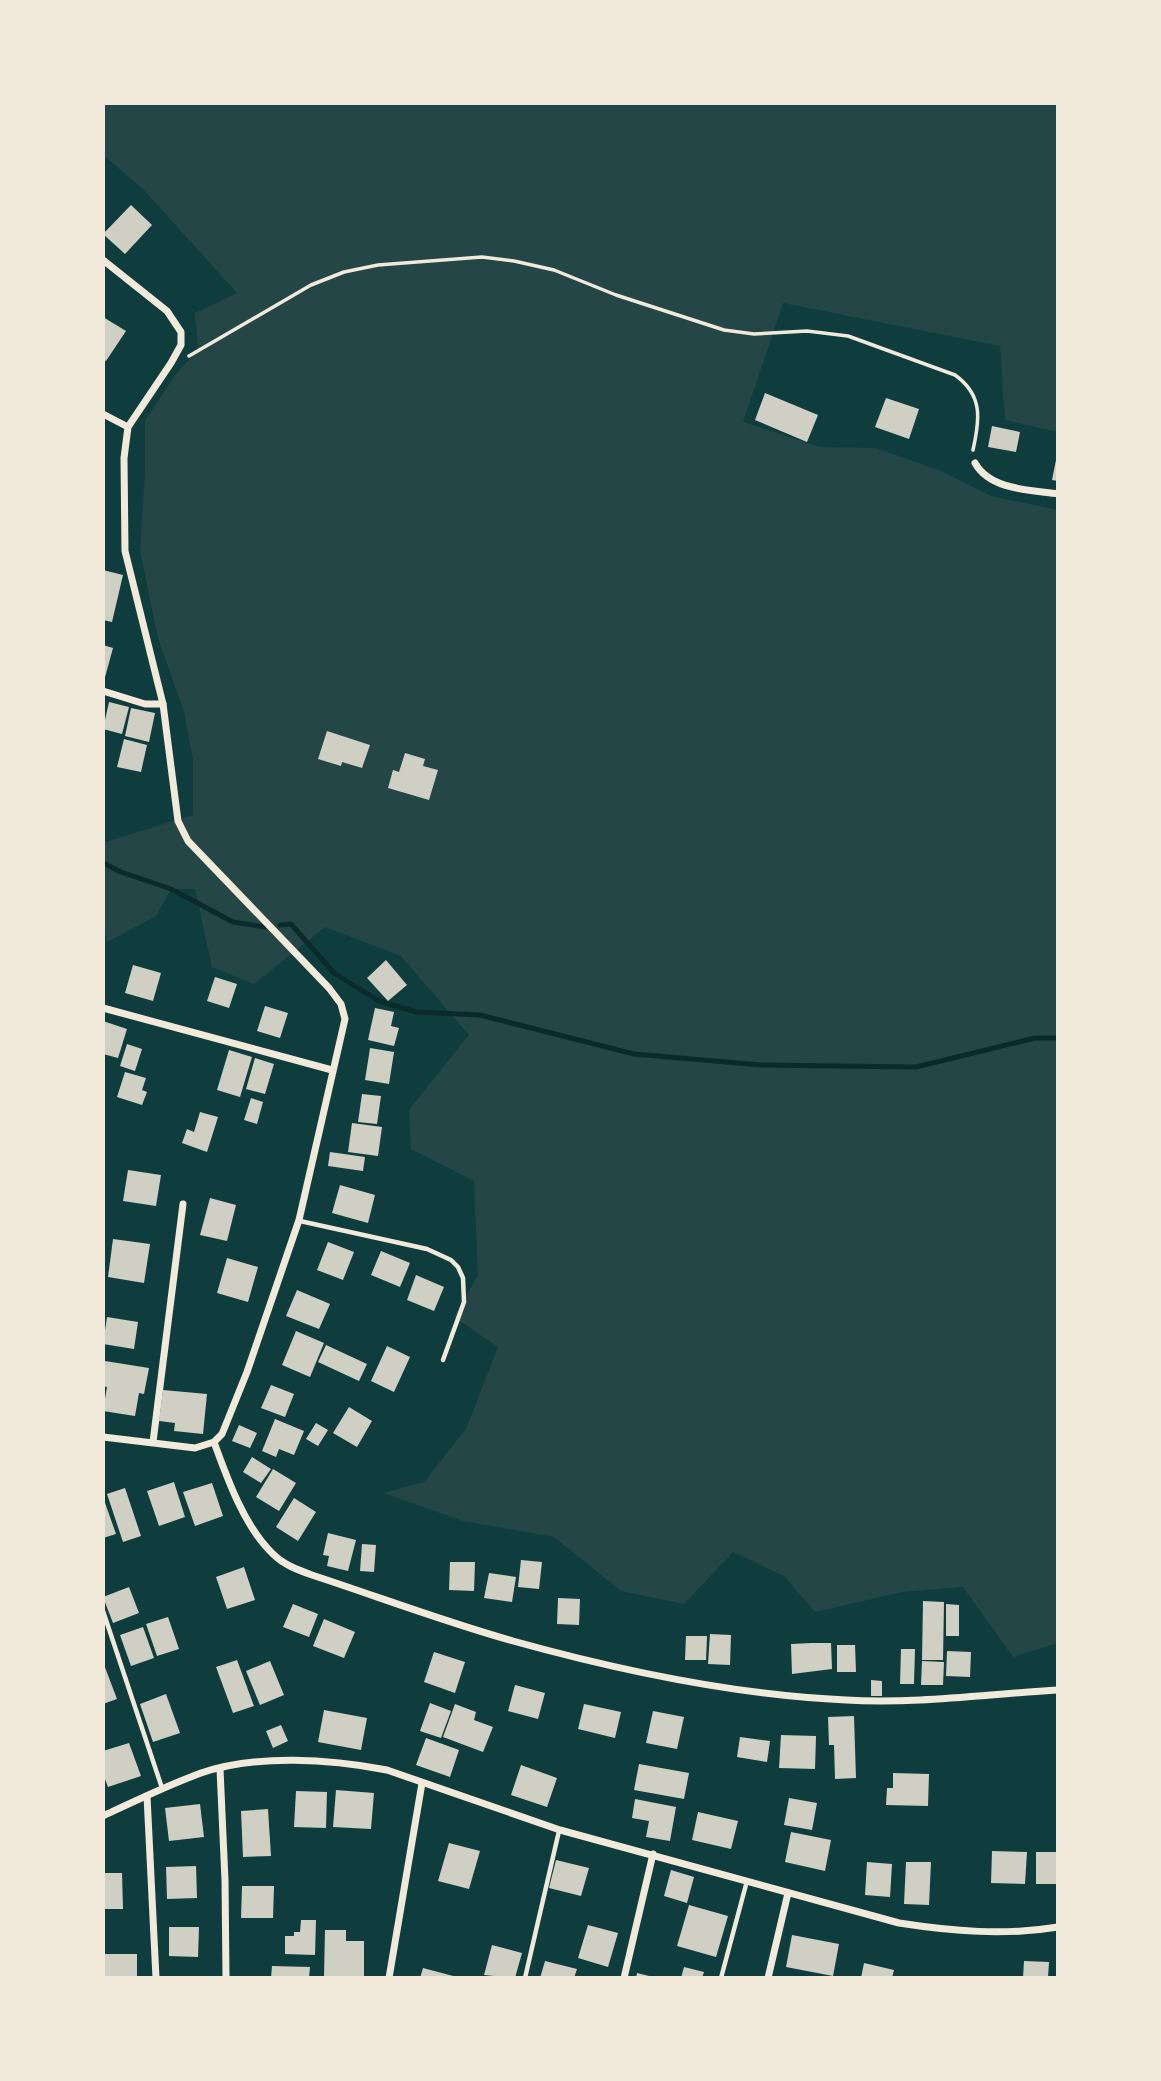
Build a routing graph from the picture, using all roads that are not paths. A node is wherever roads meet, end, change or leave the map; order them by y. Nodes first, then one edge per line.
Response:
1 (103, 260) edge
2 (103, 414) edge
3 (128, 427) junction
4 (975, 463) road end
5 (1058, 494) edge
6 (103, 691) edge
7 (163, 705) junction
8 (103, 1008) edge
9 (332, 1070) junction
10 (183, 1204) dead end
11 (299, 1220) junction
12 (443, 1360) dead end
13 (103, 1437) edge
14 (153, 1442) junction
15 (214, 1442) junction
16 (103, 1611) edge
17 (1058, 1690) edge
18 (220, 1769) junction
19 (422, 1783) junction
20 (162, 1789) junction
21 (147, 1796) junction
22 (104, 1815) edge
23 (560, 1830) junction
24 (653, 1854) junction
25 (747, 1881) junction
26 (788, 1893) junction
27 (1058, 1927) edge
28 (156, 1978) edge
29 (226, 1978) edge
30 (389, 1978) edge
31 (524, 1978) edge
32 (624, 1978) edge
33 (721, 1978) edge
34 (768, 1978) edge

1 - 3 street
2 - 3 street
3 - 7 street
4 - 5 street
6 - 7 street
7 - 9 street
8 - 9 street
9 - 11 street
10 - 14 street
11 - 12 lane
11 - 15 street
13 - 14 street
14 - 15 street
15 - 17 street
16 - 20 lane
18 - 19 street
18 - 20 street
18 - 29 street
19 - 23 street
19 - 30 street
20 - 21 street
21 - 22 street
21 - 28 street
23 - 24 street
23 - 31 lane
24 - 25 street
24 - 32 street
25 - 26 street
25 - 33 lane
26 - 27 street
26 - 34 street

